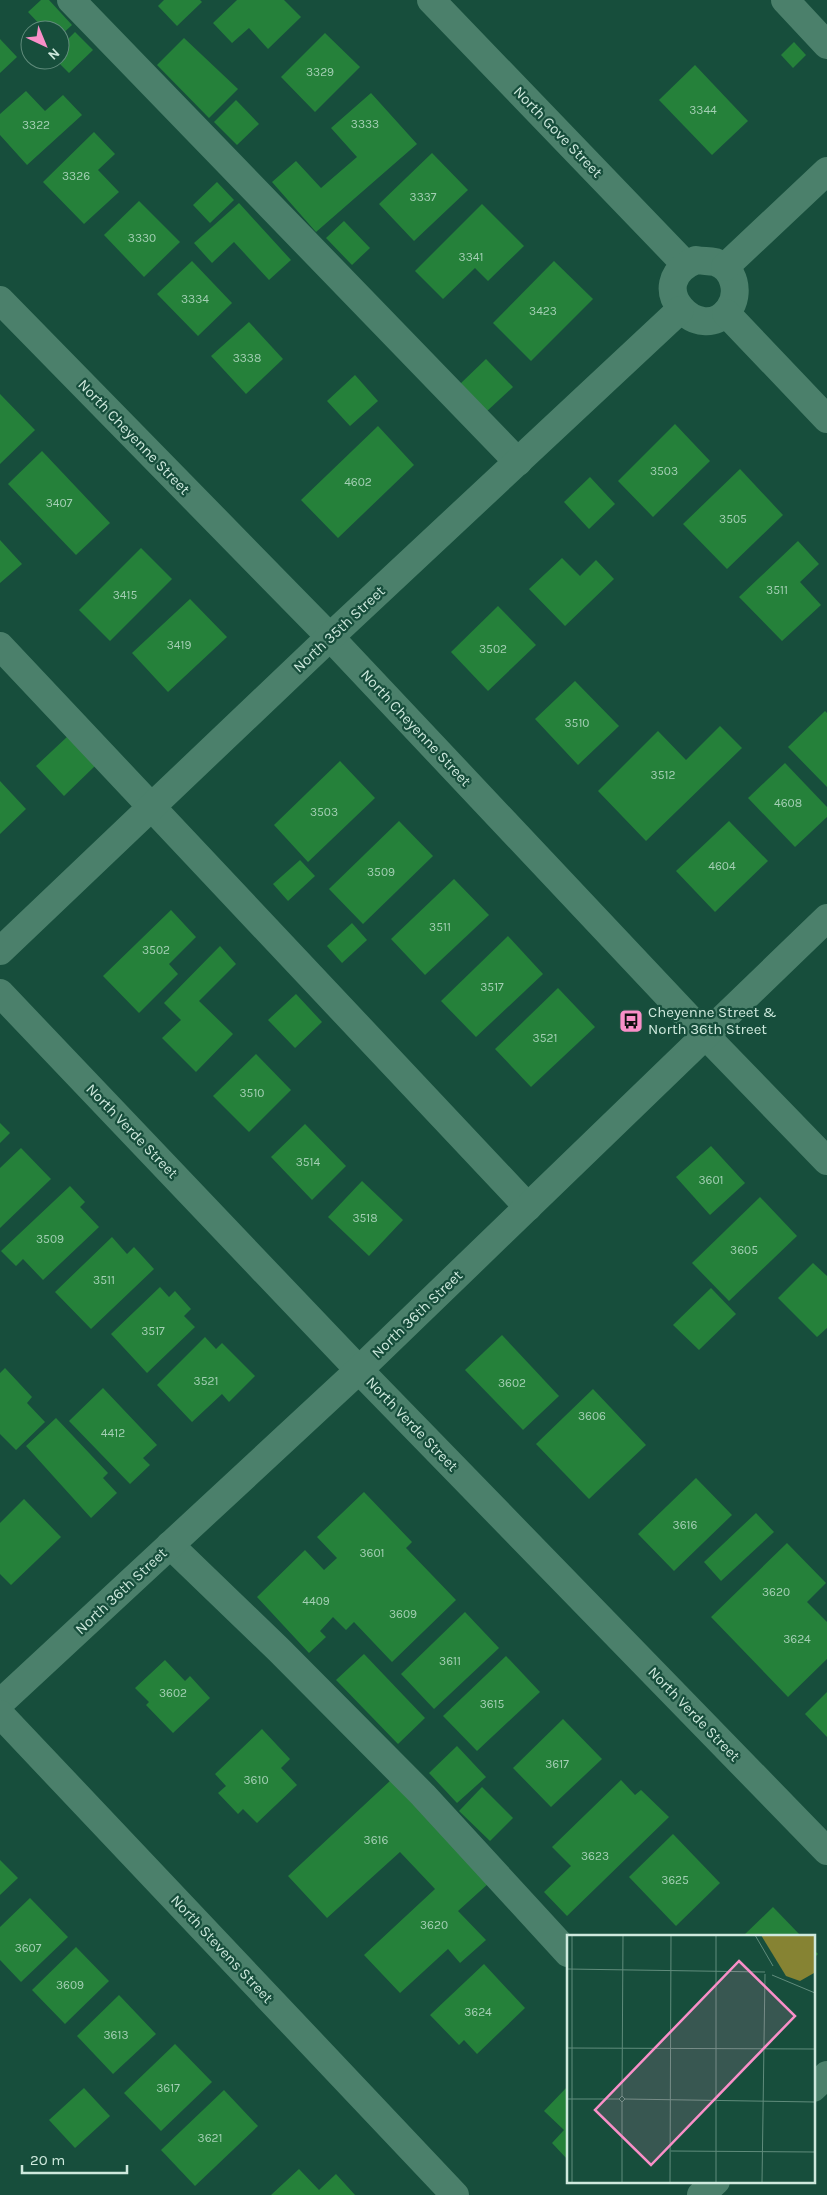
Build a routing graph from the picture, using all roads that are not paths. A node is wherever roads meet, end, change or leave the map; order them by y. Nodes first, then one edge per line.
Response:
1 (71, 0) edge
2 (431, 0) edge
3 (785, 0) edge
4 (827, 45) edge
5 (827, 171) edge
6 (686, 264) junction
7 (725, 267) junction
8 (0, 300) edge
9 (680, 310) junction
10 (726, 313) junction
11 (827, 419) edge
12 (518, 462) junction
13 (330, 637) junction
14 (0, 646) edge
15 (152, 806) junction
16 (827, 918) edge
17 (0, 952) edge
18 (0, 993) edge
19 (705, 1035) junction
20 (827, 1161) edge
21 (528, 1207) junction
22 (359, 1370) junction
23 (170, 1545) junction
24 (0, 1703) edge
25 (0, 1714) edge
26 (827, 1851) edge
27 (567, 1952) edge
28 (827, 2075) edge
29 (814, 2087) edge
30 (715, 2182) edge
31 (449, 2191) edge
32 (702, 2195) edge

1 - 12 street
2 - 6 street, North Gove Street
3 - 4 street
5 - 7 street
6 - 7 street
6 - 9 street
7 - 10 street
8 - 13 street, North Cheyenne Street
9 - 10 street
9 - 12 street, North 35th Street
10 - 11 street
12 - 13 street, North 35th Street
13 - 15 street, North 35th Street
13 - 19 street, North Cheyenne Street
14 - 15 street
15 - 17 street, North 35th Street
15 - 21 street
16 - 19 street, North 36th Street
18 - 22 street, North Verde Street
19 - 20 street, North Cheyenne Street
19 - 21 street, North 36th Street
21 - 22 street, North 36th Street
22 - 23 street, North 36th Street
22 - 26 street, North Verde Street
23 - 24 street, North 36th Street
23 - 27 street
25 - 31 street, North Stevens Street
28 - 29 street
30 - 32 street

